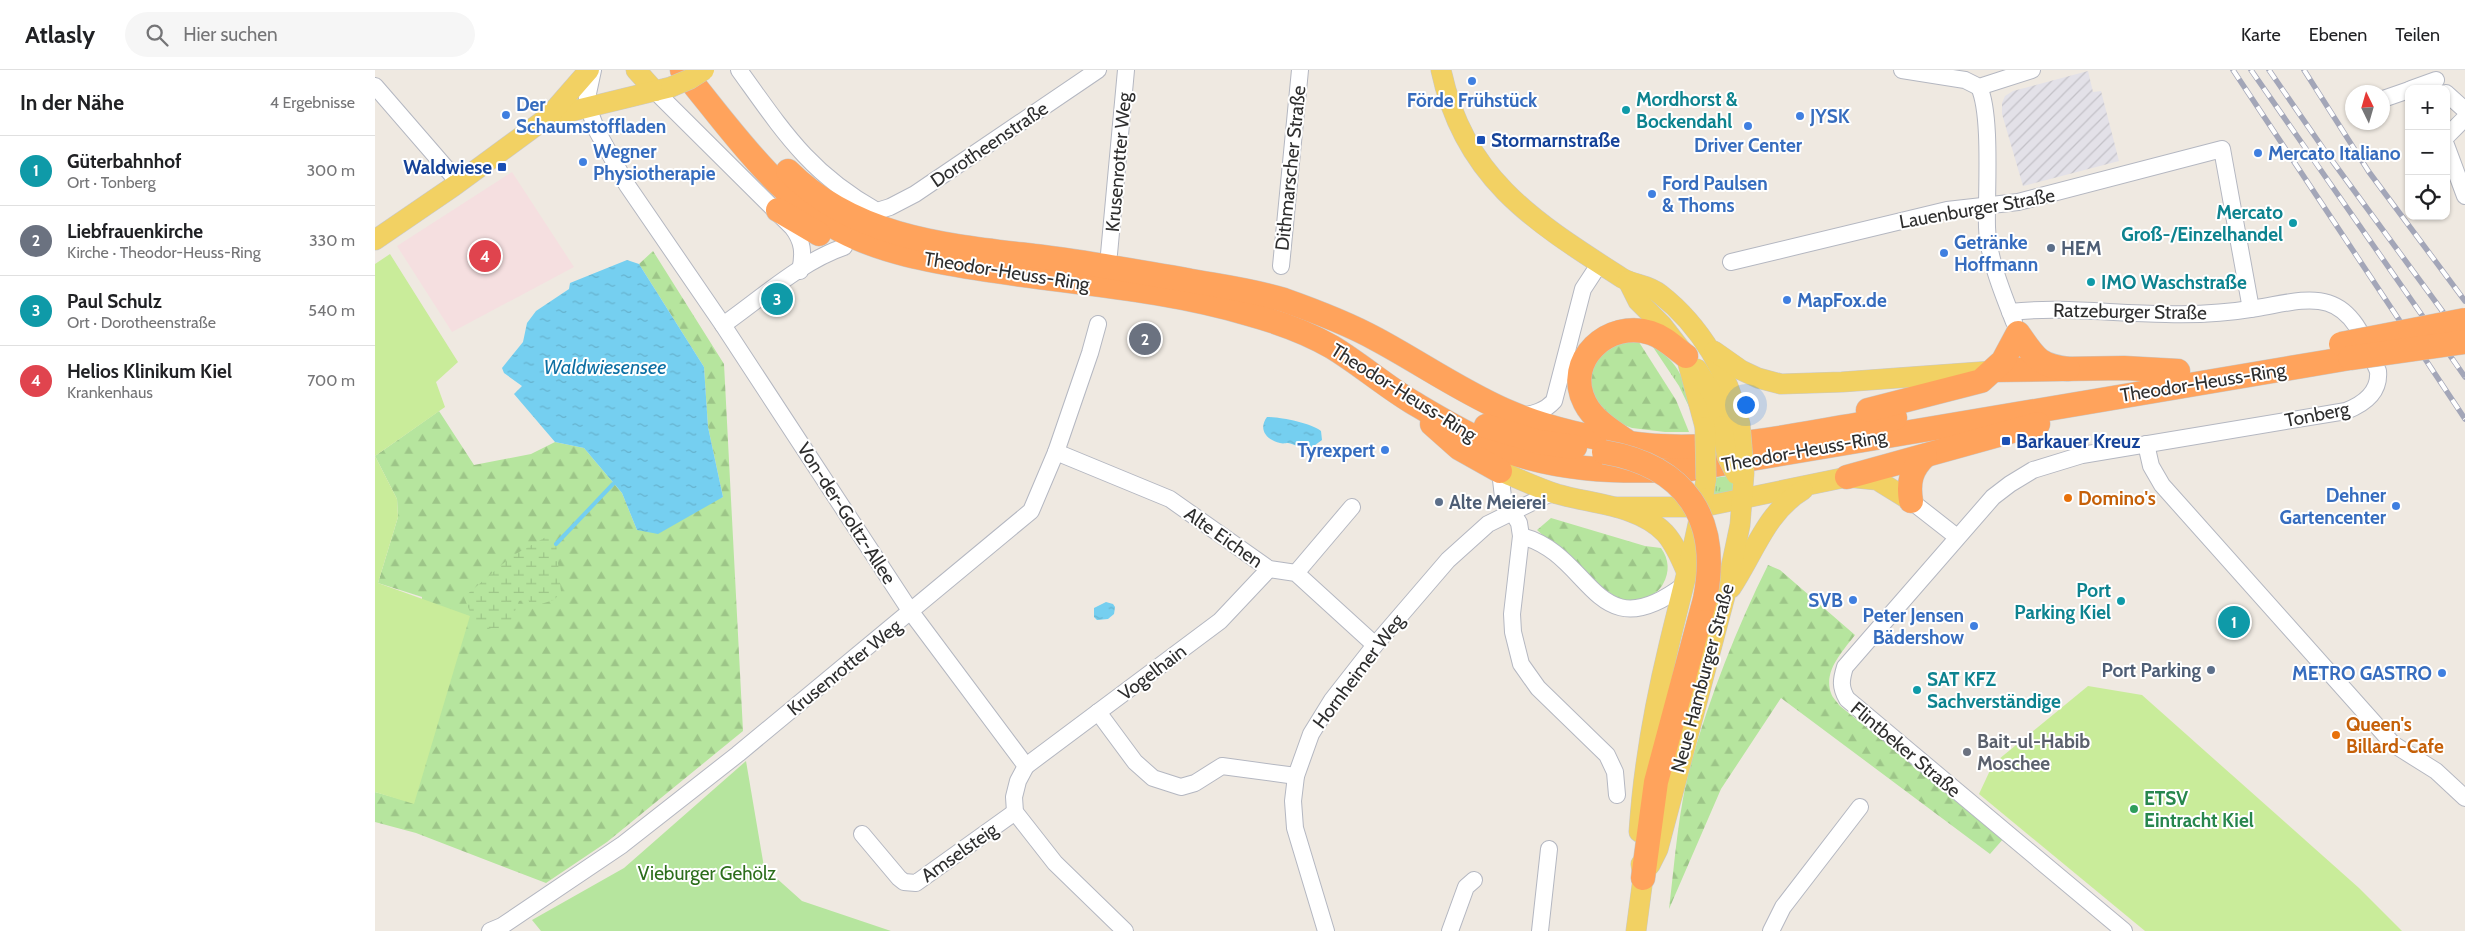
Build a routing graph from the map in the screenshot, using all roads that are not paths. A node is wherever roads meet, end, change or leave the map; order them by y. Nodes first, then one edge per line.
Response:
1 (589, 70) edge
2 (593, 70) edge
3 (636, 70) edge
4 (704, 70) edge
5 (739, 70) edge
6 (1098, 70) edge
7 (1126, 70) edge
8 (1300, 70) edge
9 (1441, 70) edge
10 (1902, 70) edge
11 (2032, 70) edge
12 (669, 82) edge
13 (2441, 83) edge
14 (375, 86) edge
15 (1979, 87) junction
16 (2405, 91) edge
17 (2390, 96) edge
18 (588, 107) junction
19 (2465, 110) edge
20 (548, 117) junction
21 (2465, 118) edge
22 (2450, 133) edge
23 (2450, 156) edge
24 (459, 182) junction
25 (2465, 196) edge
26 (1987, 206) junction
27 (777, 210) junction
28 (877, 211) junction
29 (375, 240) edge
30 (844, 247) junction
31 (984, 250) junction
32 (1109, 254) dead end
33 (1731, 262) dead end
34 (1600, 263) junction
35 (1281, 266) dead end
36 (800, 271) junction
37 (1044, 279) junction
38 (1628, 281) junction
39 (1243, 290) junction
40 (2251, 309) junction
41 (2465, 320) edge
42 (2014, 323) junction
43 (1098, 324) dead end
44 (723, 325) junction
45 (2465, 342) edge
46 (1708, 347) junction
47 (2345, 351) junction
48 (1686, 356) junction
49 (2068, 369) junction
50 (1995, 370) junction
51 (2178, 371) junction
52 (1410, 391) junction
53 (2132, 394) junction
54 (1520, 416) junction
55 (1722, 426) junction
56 (1795, 434) junction
57 (1630, 443) junction
58 (2146, 444) junction
59 (1056, 452) junction
60 (1925, 456) junction
61 (1500, 470) junction
62 (1847, 477) junction
63 (1745, 486) junction
64 (1807, 487) junction
65 (1555, 493) junction
66 (1911, 501) junction
67 (1702, 506) junction
68 (1352, 507) dead end
69 (1616, 507) junction
70 (1511, 512) junction
71 (1521, 536) junction
72 (1957, 536) junction
73 (1269, 569) junction
74 (1296, 573) junction
75 (1685, 579) junction
76 (1725, 596) junction
77 (911, 612) junction
78 (1375, 645) junction
79 (1098, 712) junction
80 (1026, 766) junction
81 (1296, 776) junction
82 (1617, 795) dead end
83 (2465, 798) edge
84 (1860, 807) dead end
85 (1015, 812) junction
86 (862, 834) dead end
87 (1549, 849) dead end
88 (1643, 878) junction
89 (1474, 880) dead end
90 (489, 931) edge
91 (1125, 931) edge
92 (1326, 931) edge
93 (1450, 931) edge
94 (1540, 931) edge
95 (1636, 931) edge
96 (1771, 931) edge
97 (2124, 931) edge

1 - 20 main road
2 - 18 street, Von-der-Goltz-Allee
3 - 12 main road
4 - 12 main road, bridge
4 - 31 highway, Theodor-Heuss-Ring
5 - 28 street
6 - 28 street, Dorotheenstraße
7 - 32 street, Krusenrotter Weg
8 - 35 street, Dithmarscher Straße
9 - 34 main road
10 - 15 street
11 - 15 street
12 - 18 main road
12 - 27 street
12 - 37 highway, Theodor-Heuss-Ring
13 - 19 street
14 - 24 street
15 - 26 street
16 - 17 street
18 - 20 main road
18 - 44 street, Von-der-Goltz-Allee
20 - 24 main road
21 - 22 street
23 - 25 street
24 - 29 main road
26 - 33 street, Lauenburger Straße
26 - 40 street, Lauenburger Straße
26 - 42 street
27 - 30 highway
27 - 36 street
28 - 31 highway
30 - 36 street
30 - 37 highway
31 - 39 highway, Theodor-Heuss-Ring
34 - 38 main road
34 - 54 street
36 - 44 street
37 - 52 highway, Theodor-Heuss-Ring
38 - 46 main road
38 - 48 main road
39 - 52 highway
39 - 54 highway, Theodor-Heuss-Ring
40 - 42 street, Ratzeburger Straße
40 - 58 street, Tonberg
41 - 47 highway, Theodor-Heuss-Ring, bridge
42 - 49 highway
42 - 50 highway
43 - 59 street, Krusenrotter Weg
44 - 77 street, Von-der-Goltz-Allee
45 - 47 highway, Theodor-Heuss-Ring, bridge
46 - 50 main road
46 - 55 main road
47 - 51 highway, Theodor-Heuss-Ring
47 - 53 highway, Theodor-Heuss-Ring
48 - 55 main road
48 - 57 highway
49 - 50 highway
49 - 51 highway
50 - 56 highway
51 - 56 highway, Theodor-Heuss-Ring
52 - 53 highway, Theodor-Heuss-Ring
52 - 61 highway
52 - 88 highway, bridge
53 - 60 highway
54 - 57 highway, Theodor-Heuss-Ring
55 - 63 main road, Neue Hamburger Straße, bridge
55 - 67 main road, Neue Hamburger Straße, bridge
56 - 57 highway, Theodor-Heuss-Ring
58 - 72 street, Tonberg
58 - 83 street
59 - 73 street, Alte Eichen
59 - 77 street, Krusenrotter Weg
60 - 62 highway
60 - 66 highway
61 - 65 main road
61 - 70 street
62 - 64 main road
62 - 66 main road
63 - 64 main road
63 - 67 main road
63 - 76 main road, Neue Hamburger Straße
64 - 76 main road
65 - 69 main road
65 - 70 street, Hornheimer Weg
66 - 72 street
67 - 69 main road
67 - 75 main road, Neue Hamburger Straße
68 - 74 street
69 - 75 main road
70 - 71 street
70 - 78 street, Hornheimer Weg
71 - 75 street
71 - 82 street
72 - 97 street, Flintbeker Straße
73 - 74 street, Alte Eichen
73 - 79 street, Vogelhain
74 - 78 street
75 - 88 main road, Neue Hamburger Straße
76 - 88 main road, Neue Hamburger Straße
77 - 80 street, Von-der-Goltz-Allee
77 - 90 street, Krusenrotter Weg
78 - 81 street, Hornheimer Weg
79 - 80 street, Vogelhain
79 - 81 street
80 - 85 street
81 - 92 street, Hornheimer Weg
84 - 96 street
85 - 86 street, Amselsteig
85 - 91 street
87 - 94 street
88 - 95 main road, Neue Hamburger Straße
89 - 93 street

